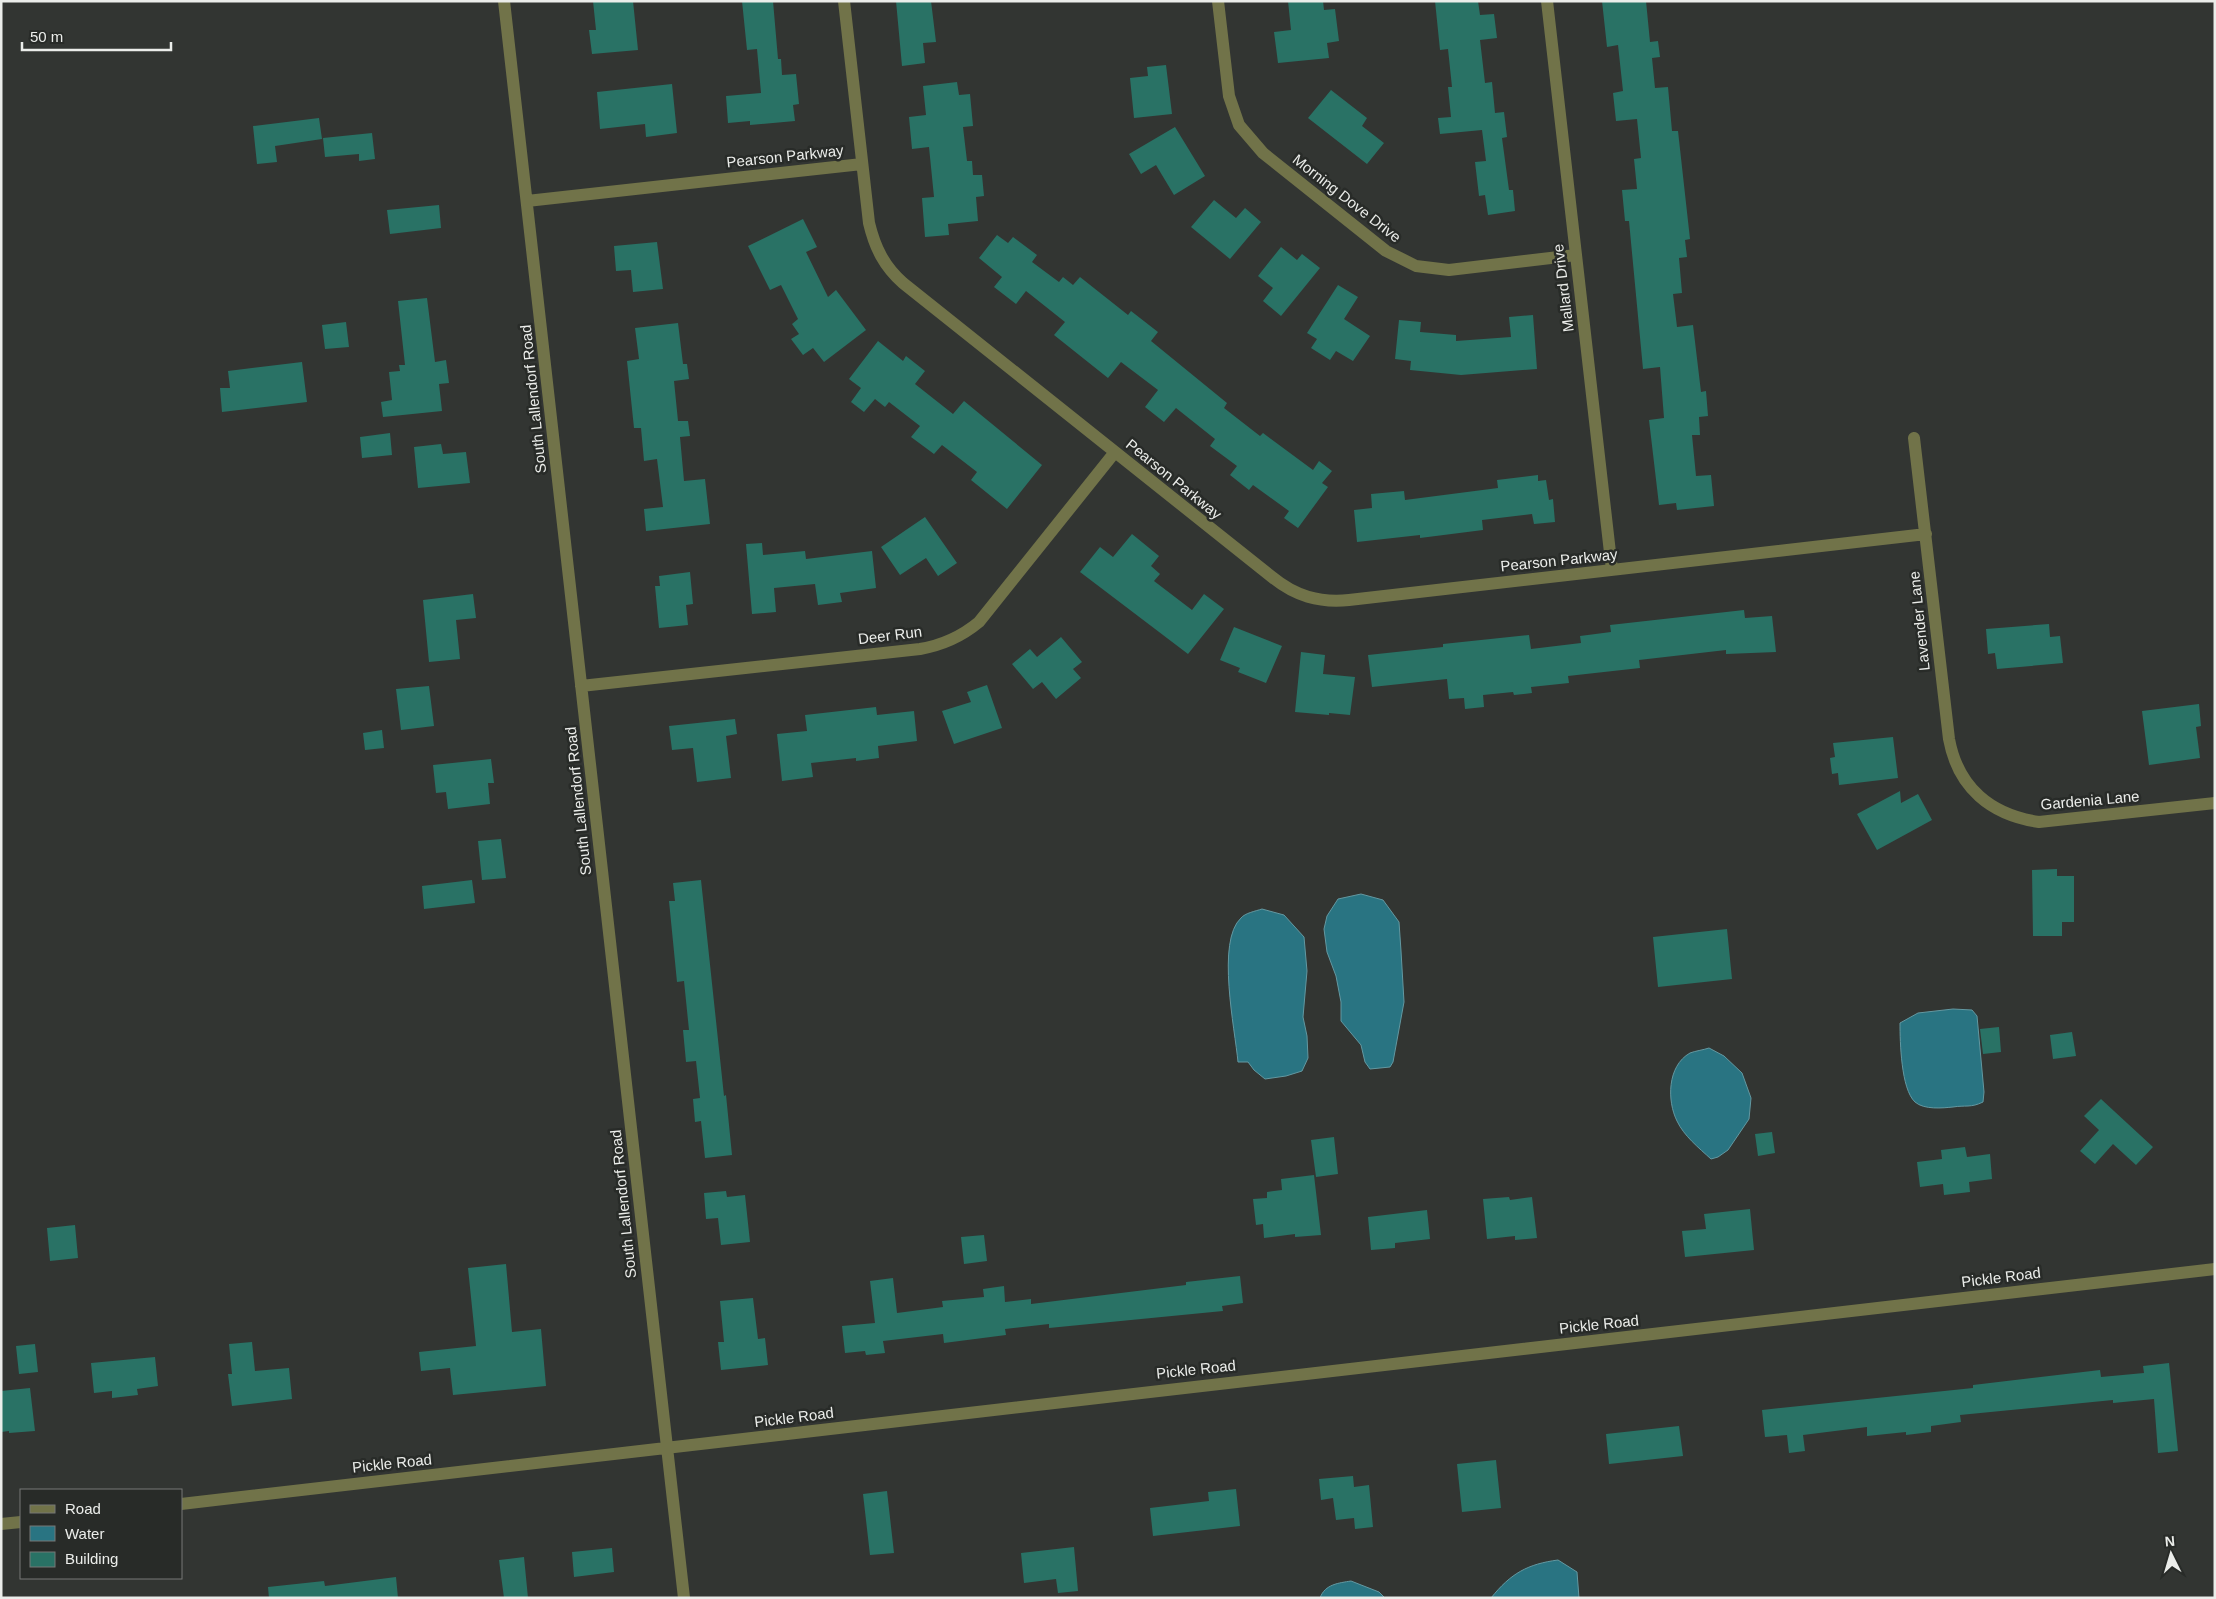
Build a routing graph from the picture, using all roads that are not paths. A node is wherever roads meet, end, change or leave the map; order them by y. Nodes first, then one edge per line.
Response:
1 (504, 1) edge
2 (844, 1) edge
3 (1218, 1) edge
4 (1547, 1) edge
5 (862, 164) junction
6 (527, 200) junction
7 (1576, 255) junction
8 (1914, 438) dead end
9 (1115, 452) junction
10 (1926, 534) junction
11 (1612, 570) junction
12 (581, 686) junction
13 (1975, 793) joint
14 (2215, 803) edge
15 (2215, 1269) edge
16 (667, 1448) junction
17 (182, 1504) edge
18 (20, 1522) edge
19 (1, 1524) edge
20 (684, 1598) edge

1 - 6 street, South Lallendorf Road
2 - 5 street
3 - 7 street, Morning Dove Drive
4 - 7 street, Mallard Drive
5 - 6 street, Pearson Parkway
5 - 9 street, Pearson Parkway
6 - 12 street, South Lallendorf Road
7 - 11 street, Mallard Drive
8 - 10 street, Lavender Lane
9 - 11 street, Pearson Parkway
9 - 12 street, Deer Run
10 - 11 street, Pearson Parkway
10 - 13 street, Lavender Lane
12 - 16 street, South Lallendorf Road
13 - 14 street, Gardenia Lane
15 - 16 street, Pickle Road
16 - 17 street, Pickle Road
16 - 20 street, South Lallendorf Road
18 - 19 street

